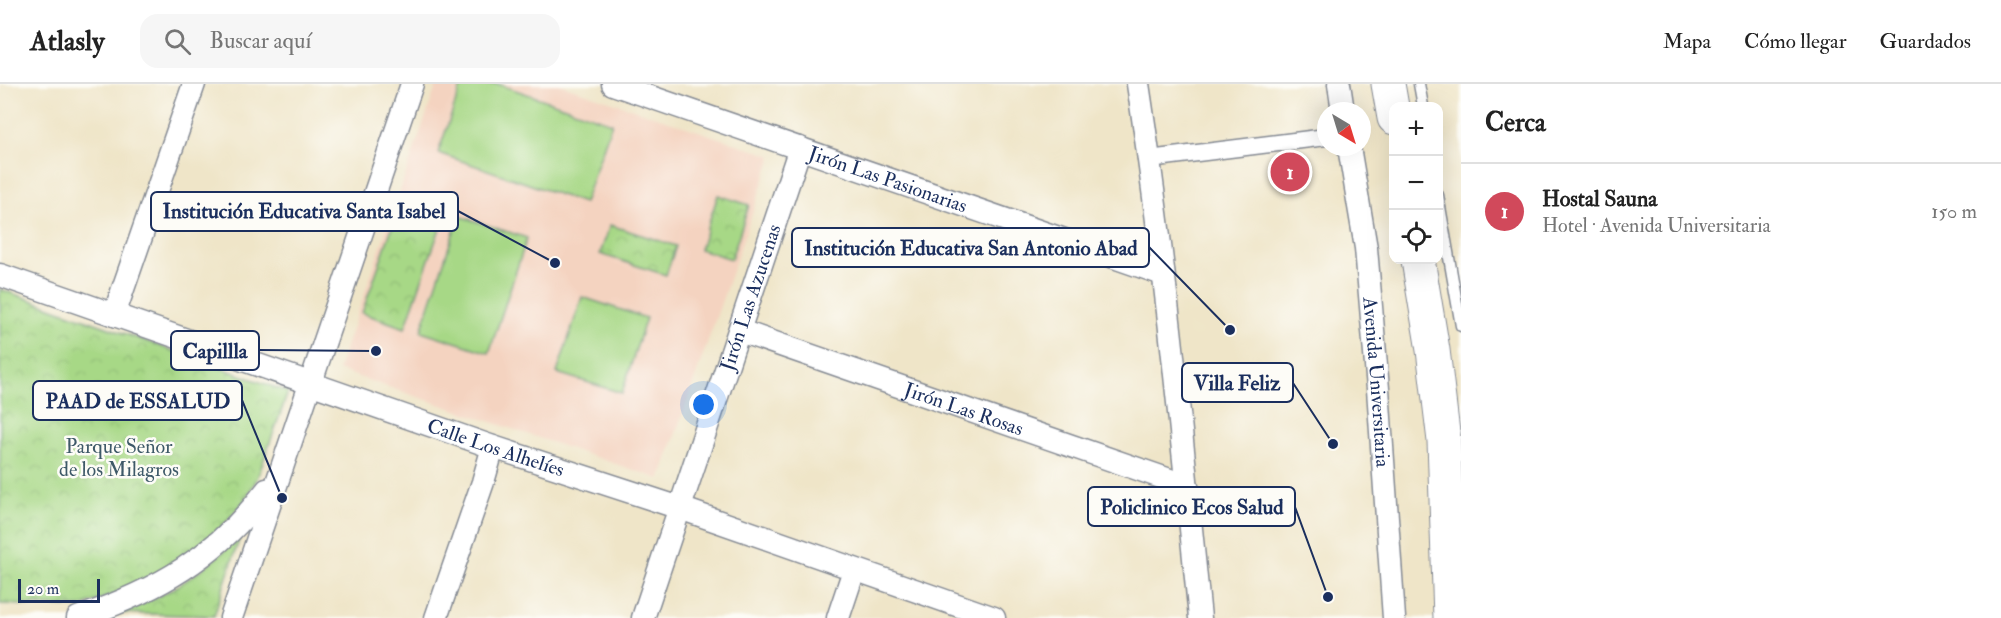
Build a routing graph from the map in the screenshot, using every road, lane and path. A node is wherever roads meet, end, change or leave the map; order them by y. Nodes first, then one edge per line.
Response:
1 (194, 84) edge
2 (412, 84) edge
3 (613, 84) edge
4 (1138, 84) edge
5 (1339, 84) edge
6 (1388, 84) edge
7 (1419, 84) edge
8 (1342, 102) edge
9 (1391, 102) edge
10 (1422, 102) edge
11 (1317, 138) edge
12 (800, 148) junction
13 (1351, 156) edge
14 (1149, 159) junction
15 (1441, 210) edge
16 (1419, 264) edge
17 (1163, 274) junction
18 (0, 275) edge
19 (114, 315) junction
20 (1461, 326) edge
21 (740, 331) junction
22 (310, 383) junction
23 (493, 447) junction
24 (279, 475) junction
25 (1187, 486) junction
26 (680, 508) junction
27 (854, 570) junction
28 (78, 618) edge
29 (231, 618) edge
30 (436, 618) edge
31 (643, 618) edge
32 (838, 618) edge
33 (994, 618) edge
34 (1200, 618) edge
35 (1394, 618) edge
36 (1450, 618) edge

1 - 19 street
2 - 22 street
3 - 12 street, Jirón Las Pasionarias
4 - 14 street
5 - 8 street
6 - 9 main road
7 - 10 lane
11 - 14 street
12 - 17 street, Jirón Las Pasionarias
12 - 21 street, Jirón Las Azucenas
13 - 35 street, Avenida Universitaria
14 - 17 street
15 - 20 lane
16 - 36 main road
17 - 25 street
18 - 19 street, Calle Los Alhelíes
19 - 22 street, Calle Los Alhelíes
21 - 25 street, Jirón Las Rosas
21 - 26 street, Jirón Las Azucenas
22 - 23 street, Calle Los Alhelíes
22 - 24 street
23 - 26 street, Calle Los Alhelíes
23 - 30 street
24 - 28 street
24 - 29 street
25 - 34 street
26 - 27 street, Calle Los Alhelíes
26 - 31 street, Jirón Las Azucenas
27 - 32 street
27 - 33 street, Calle Los Alhelíes

